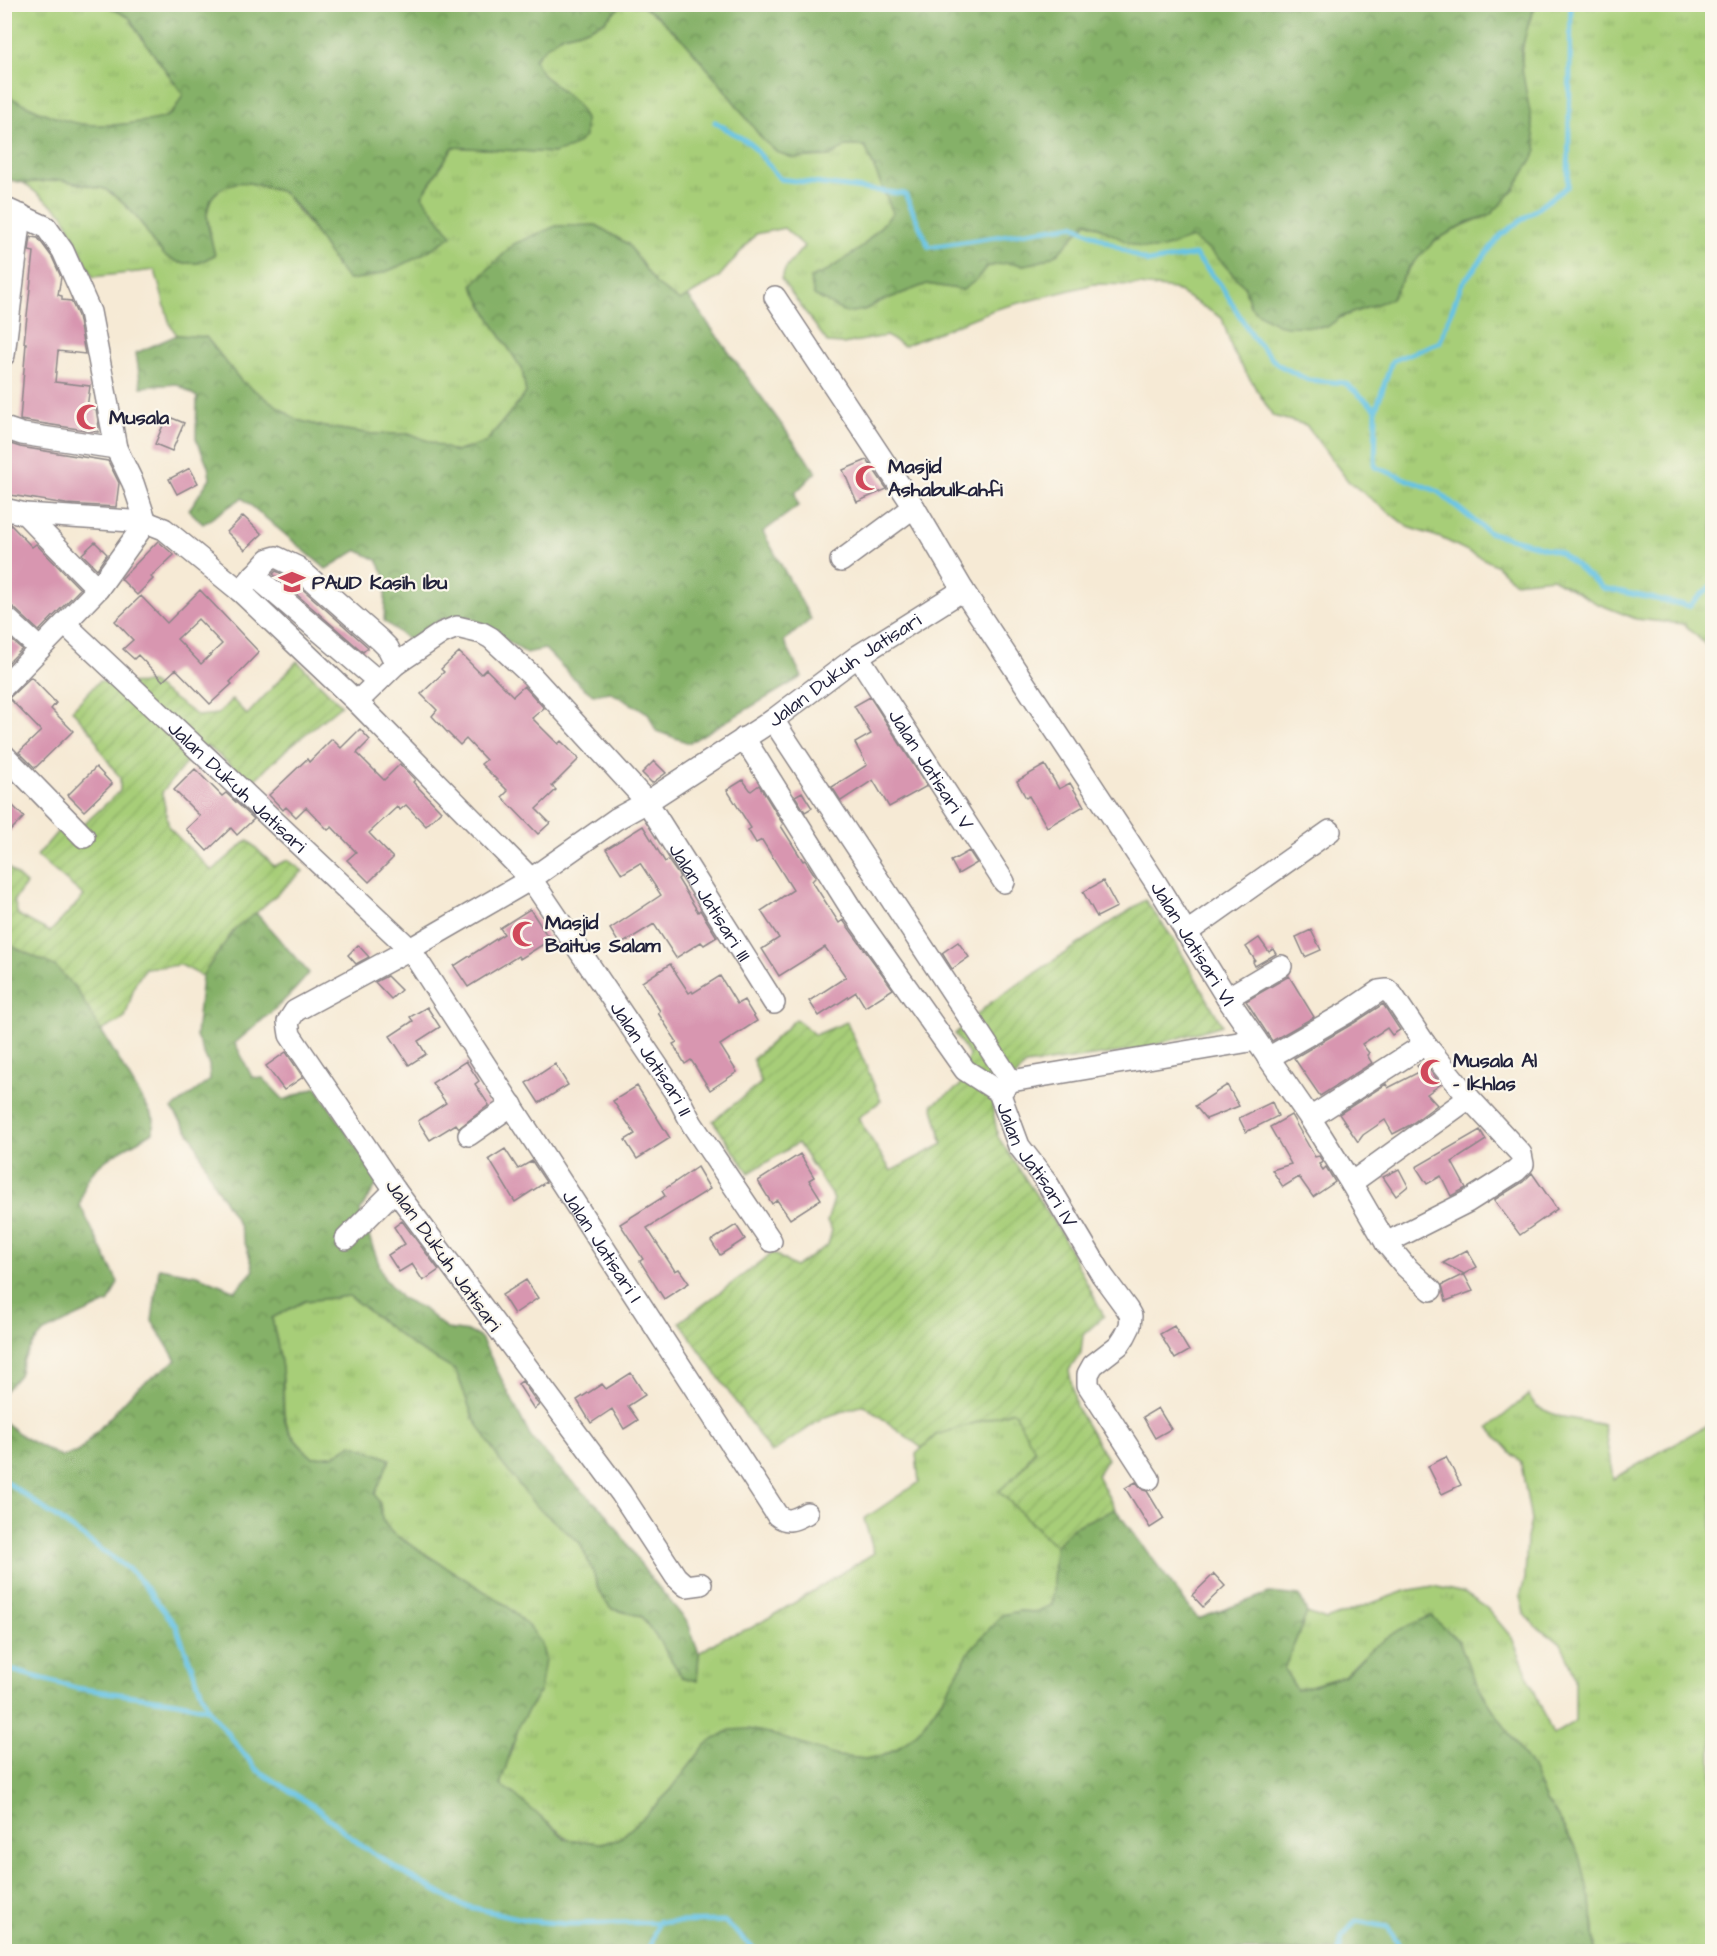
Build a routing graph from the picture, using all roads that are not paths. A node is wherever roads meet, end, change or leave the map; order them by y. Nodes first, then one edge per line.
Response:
1 (13, 211) edge
2 (775, 297) dead end
3 (4, 355) edge
4 (4, 428) edge
5 (116, 448) junction
6 (914, 507) junction
7 (4, 509) edge
8 (25, 514) junction
9 (146, 522) junction
10 (841, 561) dead end
11 (247, 583) junction
12 (98, 589) junction
13 (963, 590) junction
14 (4, 616) edge
15 (65, 624) junction
16 (40, 649) junction
17 (858, 656) junction
18 (396, 664) junction
19 (378, 681) junction
20 (4, 686) edge
21 (357, 702) junction
22 (773, 720) junction
23 (744, 738) junction
24 (4, 755) edge
25 (647, 802) junction
26 (1330, 831) dead end
27 (84, 837) dead end
28 (531, 879) junction
29 (1004, 882) dead end
30 (1186, 933) junction
31 (410, 949) junction
32 (1281, 966) dead end
33 (1227, 998) junction
34 (774, 1003) dead end
35 (1256, 1040) junction
36 (1425, 1044) junction
37 (1268, 1058) junction
38 (1005, 1087) junction
39 (1469, 1098) junction
40 (512, 1105) junction
41 (1310, 1118) junction
42 (469, 1135) dead end
43 (1351, 1183) junction
44 (395, 1190) junction
45 (346, 1239) dead end
46 (771, 1241) dead end
47 (1386, 1243) junction
48 (1431, 1290) dead end
49 (1149, 1479) dead end
50 (807, 1513) dead end
51 (701, 1584) dead end

1 - 3 street
1 - 5 street
2 - 6 street
4 - 5 street
5 - 9 street
6 - 10 street
6 - 13 street
7 - 8 street
8 - 9 street
8 - 12 street
9 - 11 street
9 - 12 street
11 - 18 street
11 - 19 street
11 - 21 street
12 - 15 street
13 - 17 street, Jalan Dukuh Jatisari
13 - 30 street, Jalan Jatisari VI
14 - 16 street
15 - 16 street
15 - 31 street, Jalan Dukuh Jatisari
16 - 20 street
17 - 22 street, Jalan Dukuh Jatisari
17 - 29 street, Jalan Jatisari V
18 - 19 street
18 - 25 street
19 - 21 street
21 - 28 street
22 - 23 street, Jalan Dukuh Jatisari
22 - 38 street
23 - 25 street, Jalan Dukuh Jatisari
23 - 38 street, Jalan Jatisari IV
24 - 27 street
25 - 28 street, Jalan Dukuh Jatisari
25 - 34 street, Jalan Jatisari III
26 - 30 street
28 - 31 street, Jalan Dukuh Jatisari
28 - 46 street, Jalan Jatisari II
30 - 33 street, Jalan Jatisari VI
31 - 40 street, Jalan Jatisari I
31 - 44 street, Jalan Dukuh Jatisari
32 - 33 street
33 - 35 street, Jalan Jatisari VI
35 - 37 street, Jalan Jatisari VI
35 - 38 street
36 - 37 street
36 - 39 street
36 - 41 street
37 - 41 street, Jalan Jatisari VI
38 - 49 street, Jalan Jatisari IV
39 - 43 street
39 - 47 street
40 - 42 street
40 - 50 street, Jalan Jatisari I
41 - 43 street, Jalan Jatisari VI
43 - 47 street, Jalan Jatisari VI
44 - 45 street
44 - 51 street, Jalan Dukuh Jatisari
47 - 48 street, Jalan Jatisari VI

